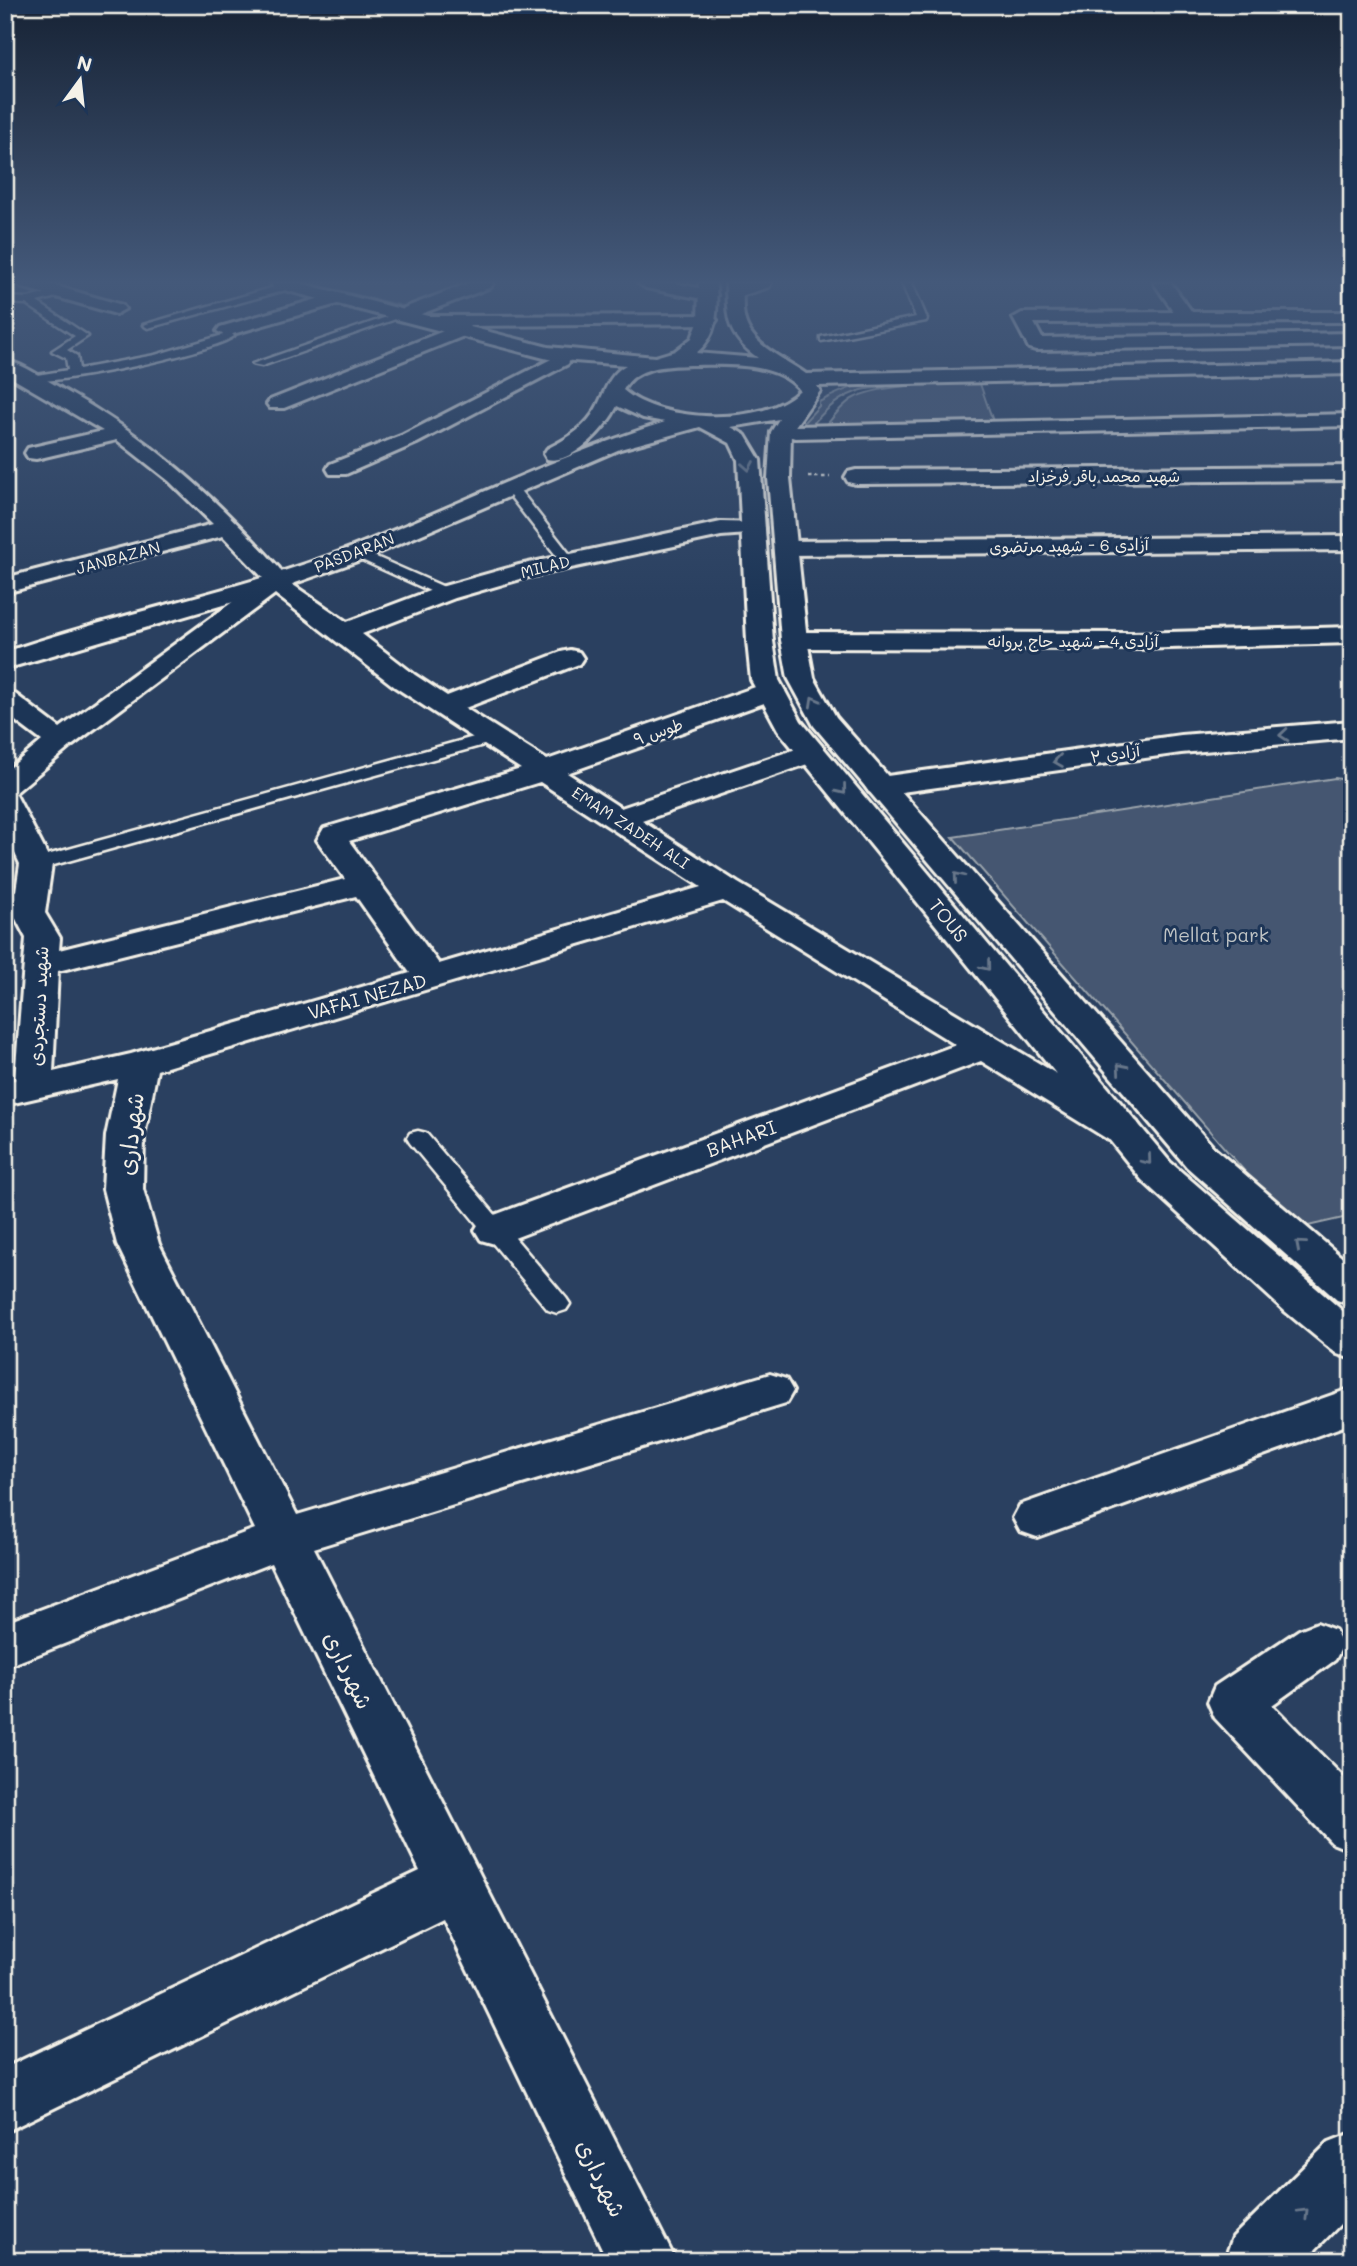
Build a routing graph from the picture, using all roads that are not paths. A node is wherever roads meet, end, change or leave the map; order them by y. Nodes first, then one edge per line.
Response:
1 (43, 389) edge
2 (315, 389) edge
3 (497, 389) edge
4 (605, 389) edge
5 (608, 389) edge
6 (793, 389) edge
7 (1042, 389) edge
8 (277, 404) dead end
9 (800, 405) junction
10 (1352, 420) edge
11 (699, 421) junction
12 (120, 433) junction
13 (36, 453) dead end
14 (338, 468) dead end
15 (1352, 473) edge
16 (856, 477) road end
17 (510, 487) junction
18 (229, 527) junction
19 (753, 528) junction
20 (1352, 542) edge
21 (786, 548) junction
22 (358, 552) junction
23 (567, 560) junction
24 (273, 577) junction
25 (5, 586) edge
26 (446, 593) junction
27 (344, 632) junction
28 (1352, 635) edge
29 (794, 640) junction
30 (5, 650) edge
31 (570, 658) dead end
32 (5, 661) edge
33 (771, 691) junction
34 (5, 699) edge
35 (445, 706) junction
36 (1352, 729) edge
37 (492, 737) junction
38 (60, 741) junction
39 (812, 753) junction
40 (545, 771) junction
41 (880, 786) junction
42 (5, 787) edge
43 (5, 800) edge
44 (618, 819) junction
45 (36, 864) junction
46 (365, 884) junction
47 (727, 890) junction
48 (17, 906) edge
49 (41, 965) junction
50 (430, 978) junction
51 (993, 1050) junction
52 (1055, 1051) junction
53 (140, 1063) junction
54 (19, 1091) edge
55 (1123, 1131) junction
56 (418, 1138) dead end
57 (495, 1230) junction
58 (1352, 1290) edge
59 (557, 1304) dead end
60 (1352, 1343) edge
61 (771, 1391) dead end
62 (1352, 1405) edge
63 (1037, 1518) dead end
64 (284, 1538) junction
65 (5, 1645) edge
66 (1317, 1645) dead end
67 (1352, 1825) edge
68 (455, 1883) junction
69 (5, 2101) edge
70 (1352, 2165) edge
71 (643, 2261) edge
72 (1257, 2261) edge

1 - 12 street, EMAM ZADEH ALI
2 - 8 street
3 - 14 street
4 - 24 street, PASDARAN
5 - 11 street
6 - 9 street
7 - 9 street
9 - 10 street
9 - 11 street
9 - 21 street, TOUS
11 - 17 street, PASDARAN
11 -> 19 street, TOUS
12 - 13 street
12 - 18 street, EMAM ZADEH ALI
15 - 16 street, شهید محمد باقر فرخزاد
17 - 22 street, PASDARAN
17 - 23 lane
18 - 24 street, EMAM ZADEH ALI
18 - 25 street, JANBAZAN
19 - 23 street, MILAD
19 - 33 street, TOUS
20 - 21 street, آزادی 6 - شهید مرتضوی
21 - 29 street, TOUS
22 - 24 street, PASDARAN
22 - 26 lane
23 - 26 street, MILAD
24 - 27 street, EMAM ZADEH ALI
24 - 30 street, PASDARAN
24 - 32 street, PASDARAN
24 - 38 street
26 - 27 street, MILAD
27 - 35 street, EMAM ZADEH ALI
28 - 29 street, آزادی 4 - شهید حاج پروانه
41 -> 29 street, TOUS
31 - 35 street
33 - 39 street, TOUS
33 - 40 street, طوس ۹
34 - 38 street
35 - 37 street, EMAM ZADEH ALI
36 -> 41 street, آزادی ۲
37 - 40 street, EMAM ZADEH ALI
37 - 45 lane
38 - 42 street
39 - 44 street
39 -> 52 street, TOUS
40 - 44 street, EMAM ZADEH ALI
40 - 46 street, طوس ۹
58 -> 41 street, TOUS
43 - 45 street
44 - 47 street, EMAM ZADEH ALI
45 - 48 street
46 - 49 street
46 - 50 street
47 - 50 street, VAFAI NEZAD
47 - 51 street, EMAM ZADEH ALI
48 - 49 street, شهید دستجردی
49 - 54 street, شهید دستجردی
50 - 53 street, VAFAI NEZAD
51 - 52 street
51 - 55 street, EMAM ZADEH ALI
51 - 57 street, BAHARI
52 - 55 street, TOUS
53 - 54 street, VAFAI NEZAD
53 - 64 street, شهرداری
55 -> 60 street, TOUS
56 - 57 lane
57 - 59 lane
61 - 64 street
62 - 63 street
64 - 65 street
64 - 68 street, شهرداری
66 - 67 street
68 - 69 street
68 - 71 street, شهرداری
72 -> 70 street

